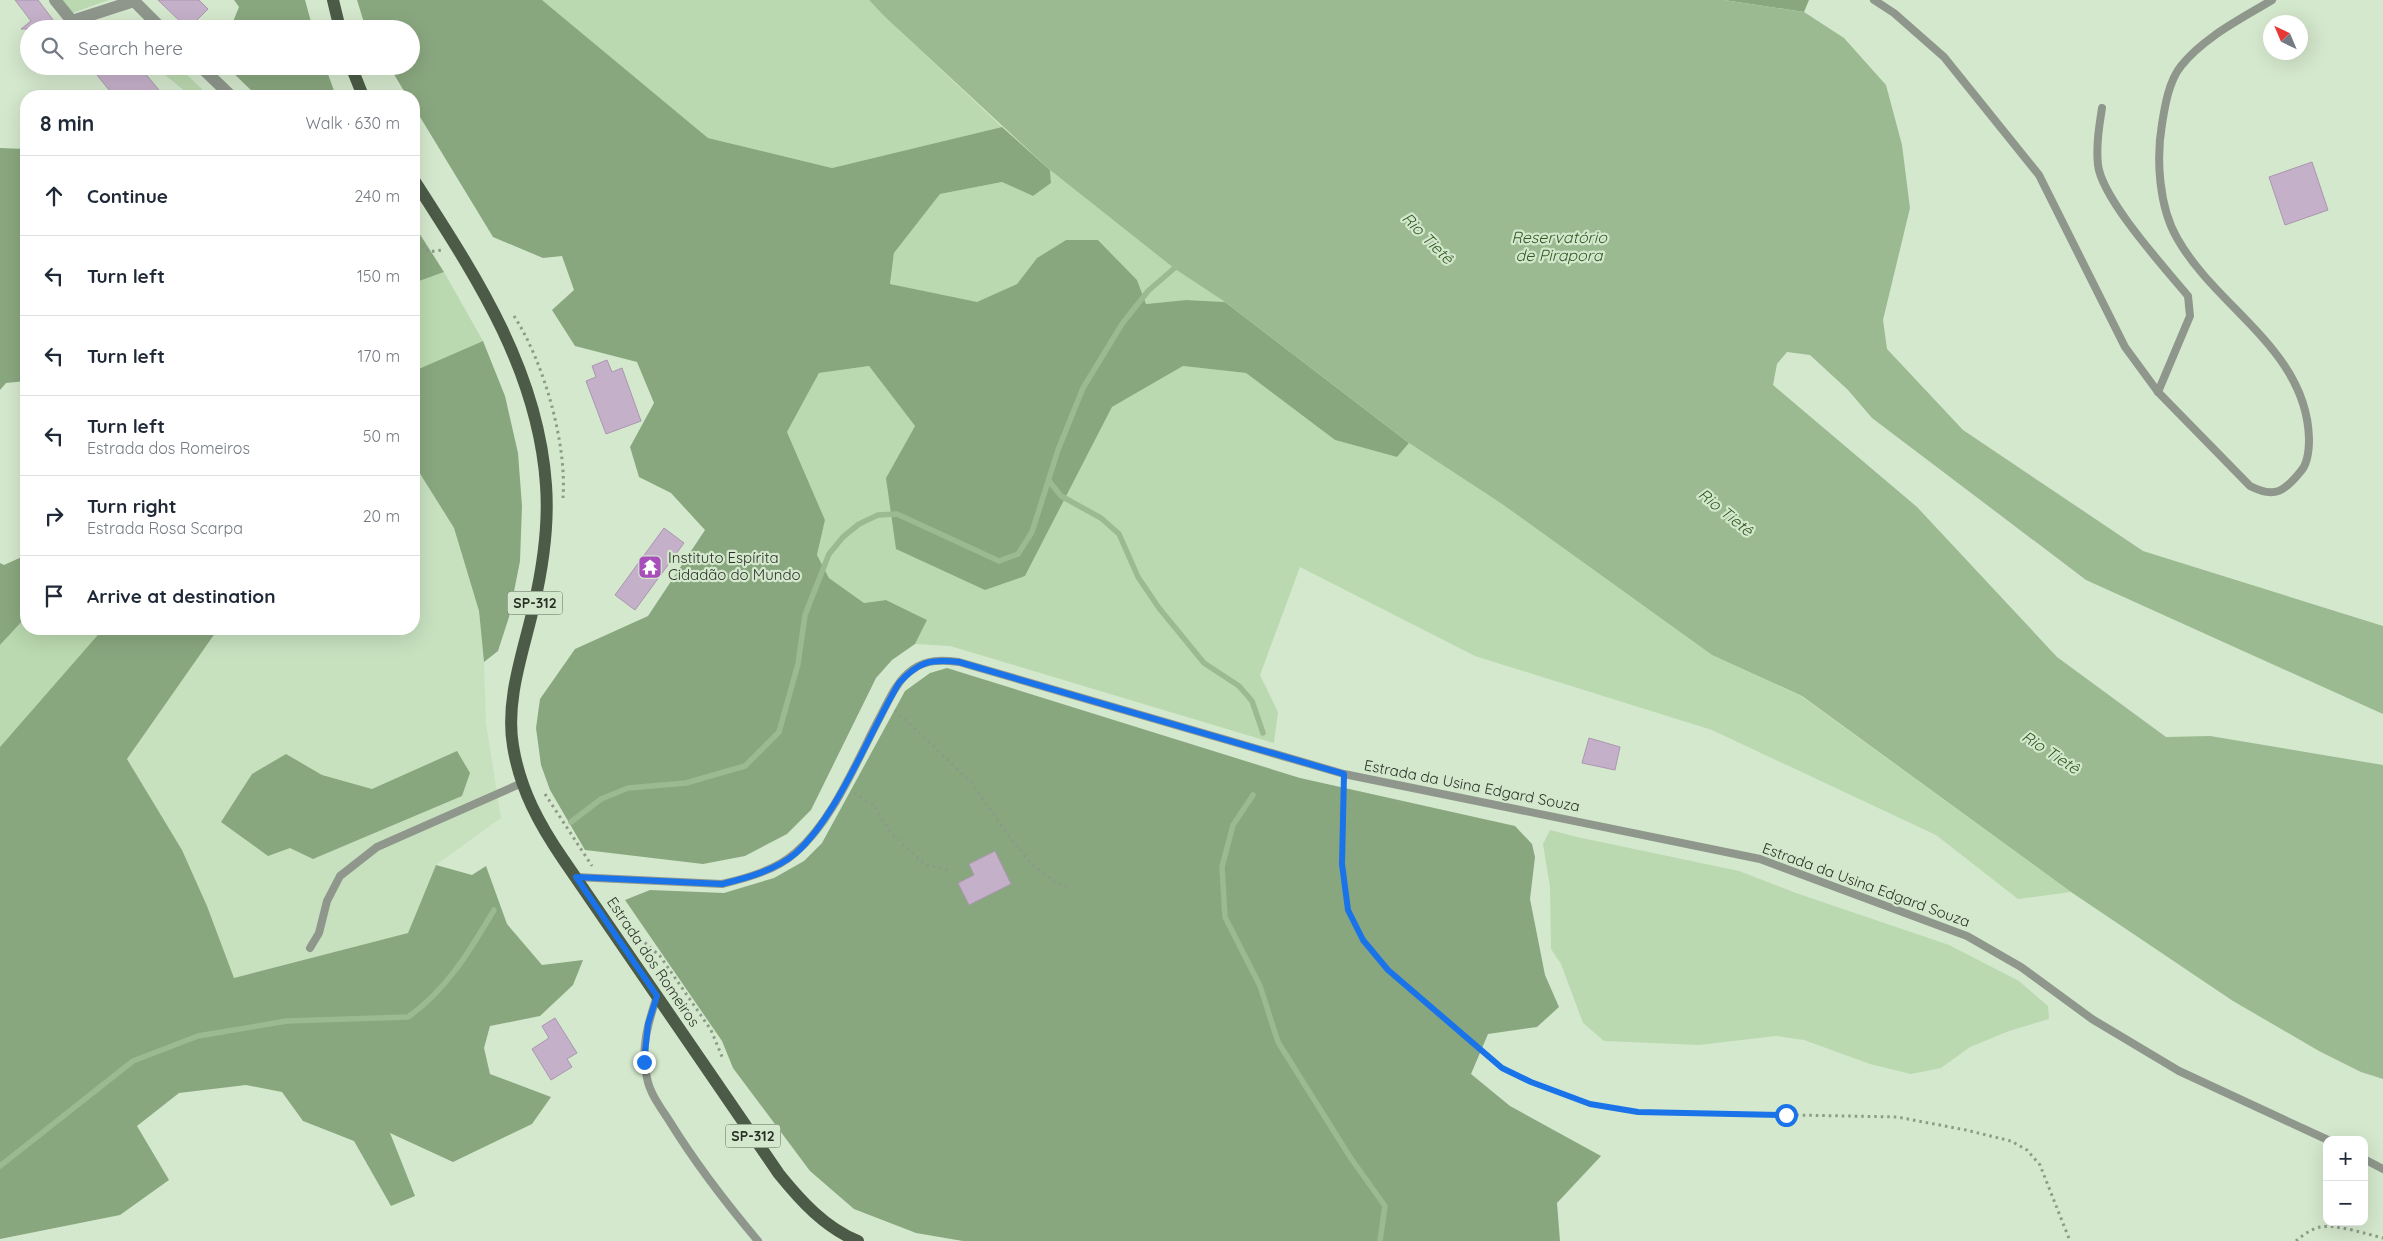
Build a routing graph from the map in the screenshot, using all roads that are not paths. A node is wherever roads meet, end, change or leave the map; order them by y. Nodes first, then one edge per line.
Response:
1 (55, 0) edge
2 (134, 0) edge
3 (333, 0) edge
4 (1874, 0) edge
5 (2272, 0) edge
6 (71, 20) edge
7 (75, 20) edge
8 (153, 20) edge
9 (338, 20) edge
10 (209, 75) edge
11 (355, 75) edge
12 (225, 90) edge
13 (361, 90) edge
14 (2102, 108) dead end
15 (420, 180) edge
16 (2158, 392) junction
17 (522, 783) junction
18 (576, 877) junction
19 (310, 948) dead end
20 (657, 996) junction
21 (2323, 1138) edge
22 (2368, 1161) edge
23 (2383, 1169) edge
24 (758, 1241) edge
25 (858, 1241) edge

1 - 6 street
2 - 7 street
2 - 8 street
3 - 9 main road
4 - 16 lane
5 - 16 lane
10 - 12 street
11 - 13 main road
14 - 16 lane
15 - 17 main road, Estrada dos Romeiros / SP-312
17 - 18 main road, Estrada dos Romeiros / SP-312
17 - 19 lane
18 - 20 main road, Estrada dos Romeiros / SP-312
18 - 21 lane, Estrada da Usina Edgard Souza
20 - 24 lane
20 - 25 main road, Estrada dos Romeiros / SP-312
22 - 23 lane

